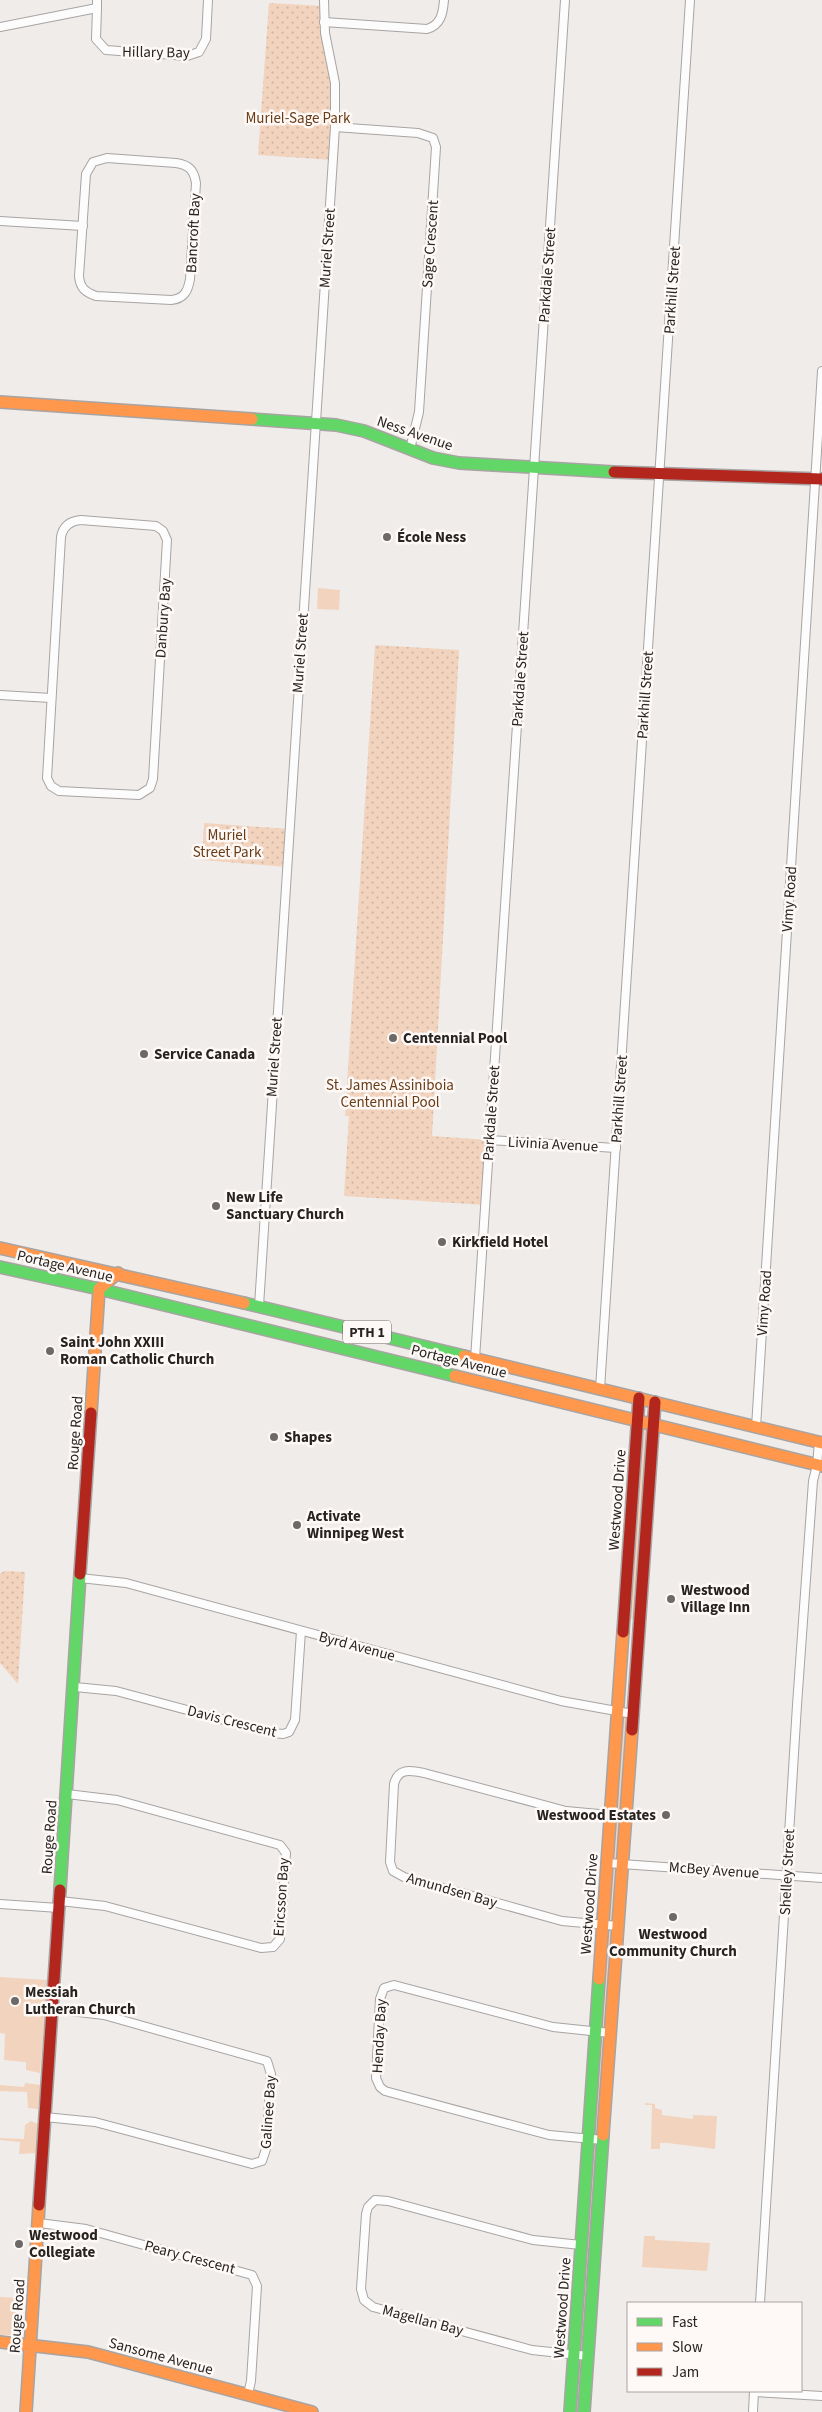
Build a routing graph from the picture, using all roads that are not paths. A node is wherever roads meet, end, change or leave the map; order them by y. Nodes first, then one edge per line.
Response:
1 (208, 0) edge
2 (324, 0) edge
3 (444, 0) edge
4 (565, 0) edge
5 (690, 0) edge
6 (97, 4) edge
7 (324, 22) junction
8 (0, 27) edge
9 (334, 127) junction
10 (0, 221) edge
11 (83, 226) junction
12 (822, 371) edge
13 (0, 402) edge
14 (315, 424) junction
15 (410, 449) junction
16 (534, 467) junction
17 (660, 475) junction
18 (818, 479) edge
19 (0, 694) edge
20 (50, 698) junction
21 (490, 1140) junction
22 (616, 1148) junction
23 (2, 1248) edge
24 (0, 1267) edge
25 (104, 1270) junction
26 (118, 1273) junction
27 (75, 1283) junction
28 (99, 1289) junction
29 (259, 1306) junction
30 (475, 1358) junction
31 (600, 1389) junction
32 (639, 1398) junction
33 (655, 1402) junction
34 (637, 1420) junction
35 (652, 1424) junction
36 (756, 1427) junction
37 (820, 1442) edge
38 (820, 1465) edge
39 (80, 1578) junction
40 (301, 1631) junction
41 (75, 1687) junction
42 (619, 1711) junction
43 (633, 1714) junction
44 (68, 1794) junction
45 (610, 1815) junction
46 (607, 1863) junction
47 (622, 1864) junction
48 (787, 1876) junction
49 (822, 1878) edge
50 (0, 1904) edge
51 (60, 1905) junction
52 (602, 1924) junction
53 (618, 1926) junction
54 (52, 2009) junction
55 (595, 2032) junction
56 (610, 2033) junction
57 (46, 2117) junction
58 (588, 2139) junction
59 (603, 2140) junction
60 (39, 2223) junction
61 (581, 2245) junction
62 (760, 2302) edge
63 (0, 2342) edge
64 (30, 2346) junction
65 (573, 2355) junction
66 (588, 2356) junction
67 (754, 2392) edge
68 (248, 2394) junction
69 (822, 2396) edge
70 (26, 2412) edge
71 (312, 2412) edge
72 (570, 2412) edge
73 (584, 2412) edge
74 (753, 2412) edge

1 - 6 street, Hillary Bay
2 - 7 street, Muriel Street
3 - 7 street
4 - 16 street, Parkdale Street
5 - 17 street, Parkhill Street
6 - 8 street
7 - 9 street, Muriel Street
9 - 14 street, Muriel Street
9 - 15 street, Sage Crescent
10 - 11 street
11 - 11 street, Bancroft Bay
12 - 18 street, Vimy Road
13 - 14 main road, Ness Avenue
14 - 15 main road, Ness Avenue
14 - 29 street, Muriel Street
15 - 16 main road, Ness Avenue
16 - 17 main road, Ness Avenue
16 - 21 street, Parkdale Street
17 - 18 main road, Ness Avenue
17 - 22 street, Parkhill Street
18 - 36 street, Vimy Road
19 - 20 street
20 - 20 street, Danbury Bay
21 - 22 street, Livinia Avenue
21 - 30 street, Parkdale Street
22 - 31 street, Parkhill Street
23 - 25 main road, Portage Avenue / PTH 1
24 - 27 main road, Portage Avenue / PTH 1
25 - 26 main road, Portage Avenue / PTH 1
25 - 27 main road
26 - 28 main road
26 - 29 main road, Portage Avenue / PTH 1
27 - 28 main road, Portage Avenue / PTH 1
28 - 34 main road, Portage Avenue / PTH 1
28 - 39 main road, Rouge Road
29 - 30 main road, Portage Avenue / PTH 1
30 - 31 main road, Portage Avenue / PTH 1
31 - 32 main road, Portage Avenue / PTH 1
32 - 33 main road, Portage Avenue / PTH 1
32 - 34 main road, Westwood Drive
33 - 35 main road, Westwood Drive
33 - 36 main road, Portage Avenue / PTH 1
34 - 35 main road, Portage Avenue / PTH 1
34 - 42 main road, Westwood Drive
35 - 38 main road, Portage Avenue / PTH 1
35 - 43 main road, Westwood Drive
36 - 37 main road, Portage Avenue / PTH 1
37 - 38 street, Shelley Street
38 - 48 street, Shelley Street
39 - 40 street, Byrd Avenue
39 - 41 main road, Rouge Road
40 - 41 street, Davis Crescent
40 - 42 street, Byrd Avenue
41 - 44 main road, Rouge Road
42 - 43 street, Byrd Avenue
42 - 45 main road, Westwood Drive
43 - 47 main road, Westwood Drive
44 - 51 main road, Rouge Road
44 - 51 street, Ericsson Bay
45 - 46 main road, Westwood Drive
45 - 52 street, Amundsen Bay
46 - 47 street, McBey Avenue
46 - 52 main road, Westwood Drive
47 - 48 street, McBey Avenue
47 - 53 main road, Westwood Drive
48 - 49 street, McBey Avenue
48 - 62 street, Shelley Street
50 - 51 street, Ericsson Bay
51 - 54 main road, Rouge Road
52 - 53 street, Amundsen Bay
52 - 55 main road, Westwood Drive
53 - 56 main road, Westwood Drive
54 - 57 main road, Rouge Road
54 - 57 street, Galinee Bay
55 - 56 street, Henday Bay
55 - 58 main road, Westwood Drive
55 - 58 street, Henday Bay
56 - 59 main road, Westwood Drive
57 - 60 main road, Rouge Road
58 - 59 street, Henday Bay
58 - 61 main road, Westwood Drive
59 - 66 main road, Westwood Drive
60 - 64 main road, Rouge Road
60 - 68 street, Peary Crescent
61 - 65 main road, Westwood Drive
61 - 65 street, Magellan Bay
63 - 64 main road, Sansome Avenue
64 - 68 main road, Sansome Avenue
64 - 70 main road, Rouge Road
65 - 66 street, Magellan Bay
65 - 72 main road, Westwood Drive
66 - 73 main road, Westwood Drive
67 - 69 street
67 - 74 street
68 - 71 main road, Sansome Avenue

